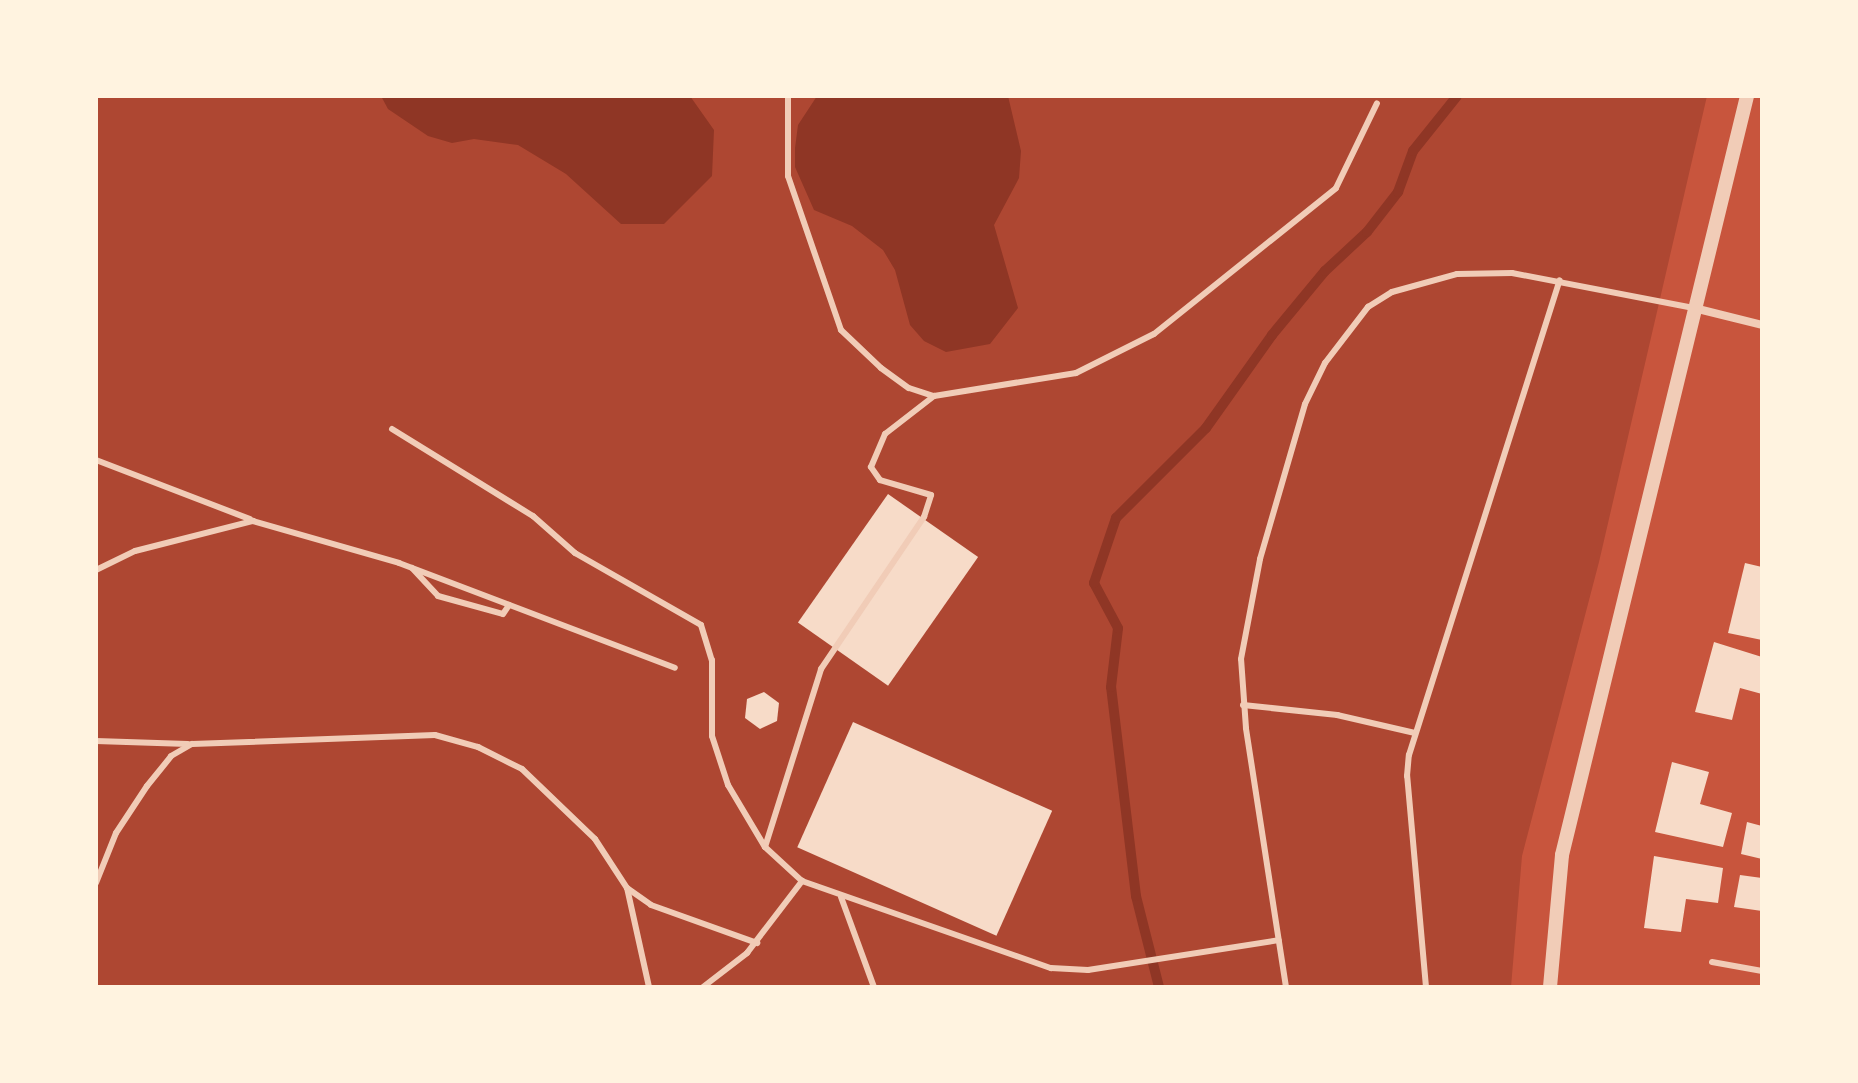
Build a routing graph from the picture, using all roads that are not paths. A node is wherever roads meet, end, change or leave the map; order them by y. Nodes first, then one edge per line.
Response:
1 (788, 96) edge
2 (1747, 96) edge
3 (1377, 103) dead end
4 (1560, 280) junction
5 (1694, 308) junction
6 (1762, 325) edge
7 (934, 396) junction
8 (392, 429) dead end
9 (96, 460) edge
10 (253, 521) junction
11 (411, 568) junction
12 (96, 570) edge
13 (509, 605) junction
14 (675, 668) dead end
15 (1243, 705) junction
16 (1415, 733) junction
17 (96, 741) edge
18 (192, 744) junction
19 (765, 847) junction
20 (802, 881) junction
21 (96, 883) edge
22 (627, 888) junction
23 (841, 897) junction
24 (1279, 940) junction
25 (757, 943) junction
26 (1712, 962) dead end
27 (1762, 971) edge
28 (649, 987) edge
29 (703, 987) edge
30 (874, 987) edge
31 (1286, 987) edge
32 (1426, 987) edge
33 (1550, 987) edge

1 - 7 lane
2 - 5 street
3 - 7 lane
4 - 5 lane
4 - 15 lane
4 - 16 lane
5 - 6 street
5 - 33 street
7 - 19 lane
8 - 19 lane
9 - 10 lane
10 - 11 lane
10 - 12 lane
11 - 13 lane
11 - 13 lane
13 - 14 lane
15 - 16 lane
15 - 24 lane
16 - 32 lane
17 - 18 lane
18 - 21 lane
18 - 22 lane
19 - 20 lane
20 - 23 lane
20 - 25 lane
22 - 25 lane
22 - 28 lane
23 - 24 lane
23 - 30 lane
24 - 31 lane
25 - 29 lane
26 - 27 lane

